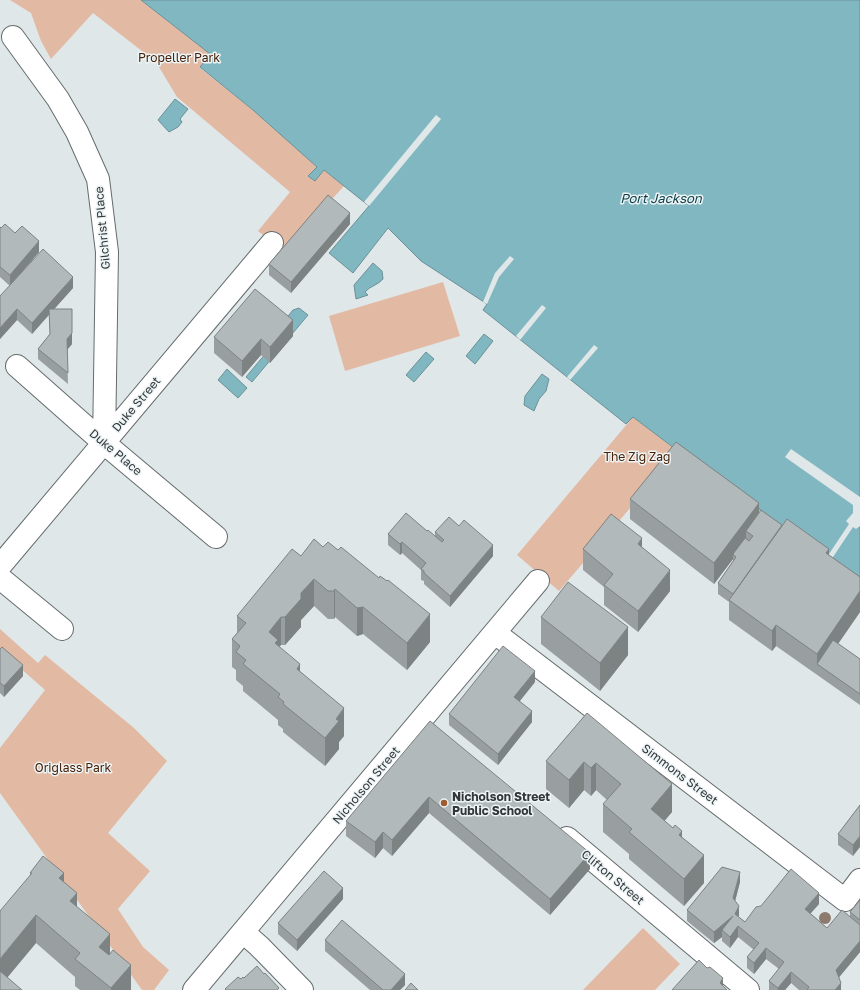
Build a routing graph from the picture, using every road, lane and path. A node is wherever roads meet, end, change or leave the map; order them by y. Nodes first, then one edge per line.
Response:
1 (14, 37) dead end
2 (272, 243) dead end
3 (17, 366) dead end
4 (104, 443) junction
5 (216, 537) dead end
6 (0, 566) edge
7 (0, 578) edge
8 (538, 581) dead end
9 (62, 629) dead end
10 (495, 633) junction
11 (550, 824) edge
12 (860, 880) edge
13 (243, 932) junction
14 (194, 990) edge
15 (302, 990) edge
16 (748, 990) edge

1 - 4 street, Gilchrist Place
2 - 4 street, Duke Street
3 - 4 street, Duke Place
4 - 5 street, Duke Place
4 - 6 street, Duke Street
7 - 9 street
8 - 10 street, Nicholson Street
10 - 12 street, Simmons Street
10 - 13 street, Nicholson Street
11 - 16 street, Clifton Street
13 - 14 street, Nicholson Street
13 - 15 street

